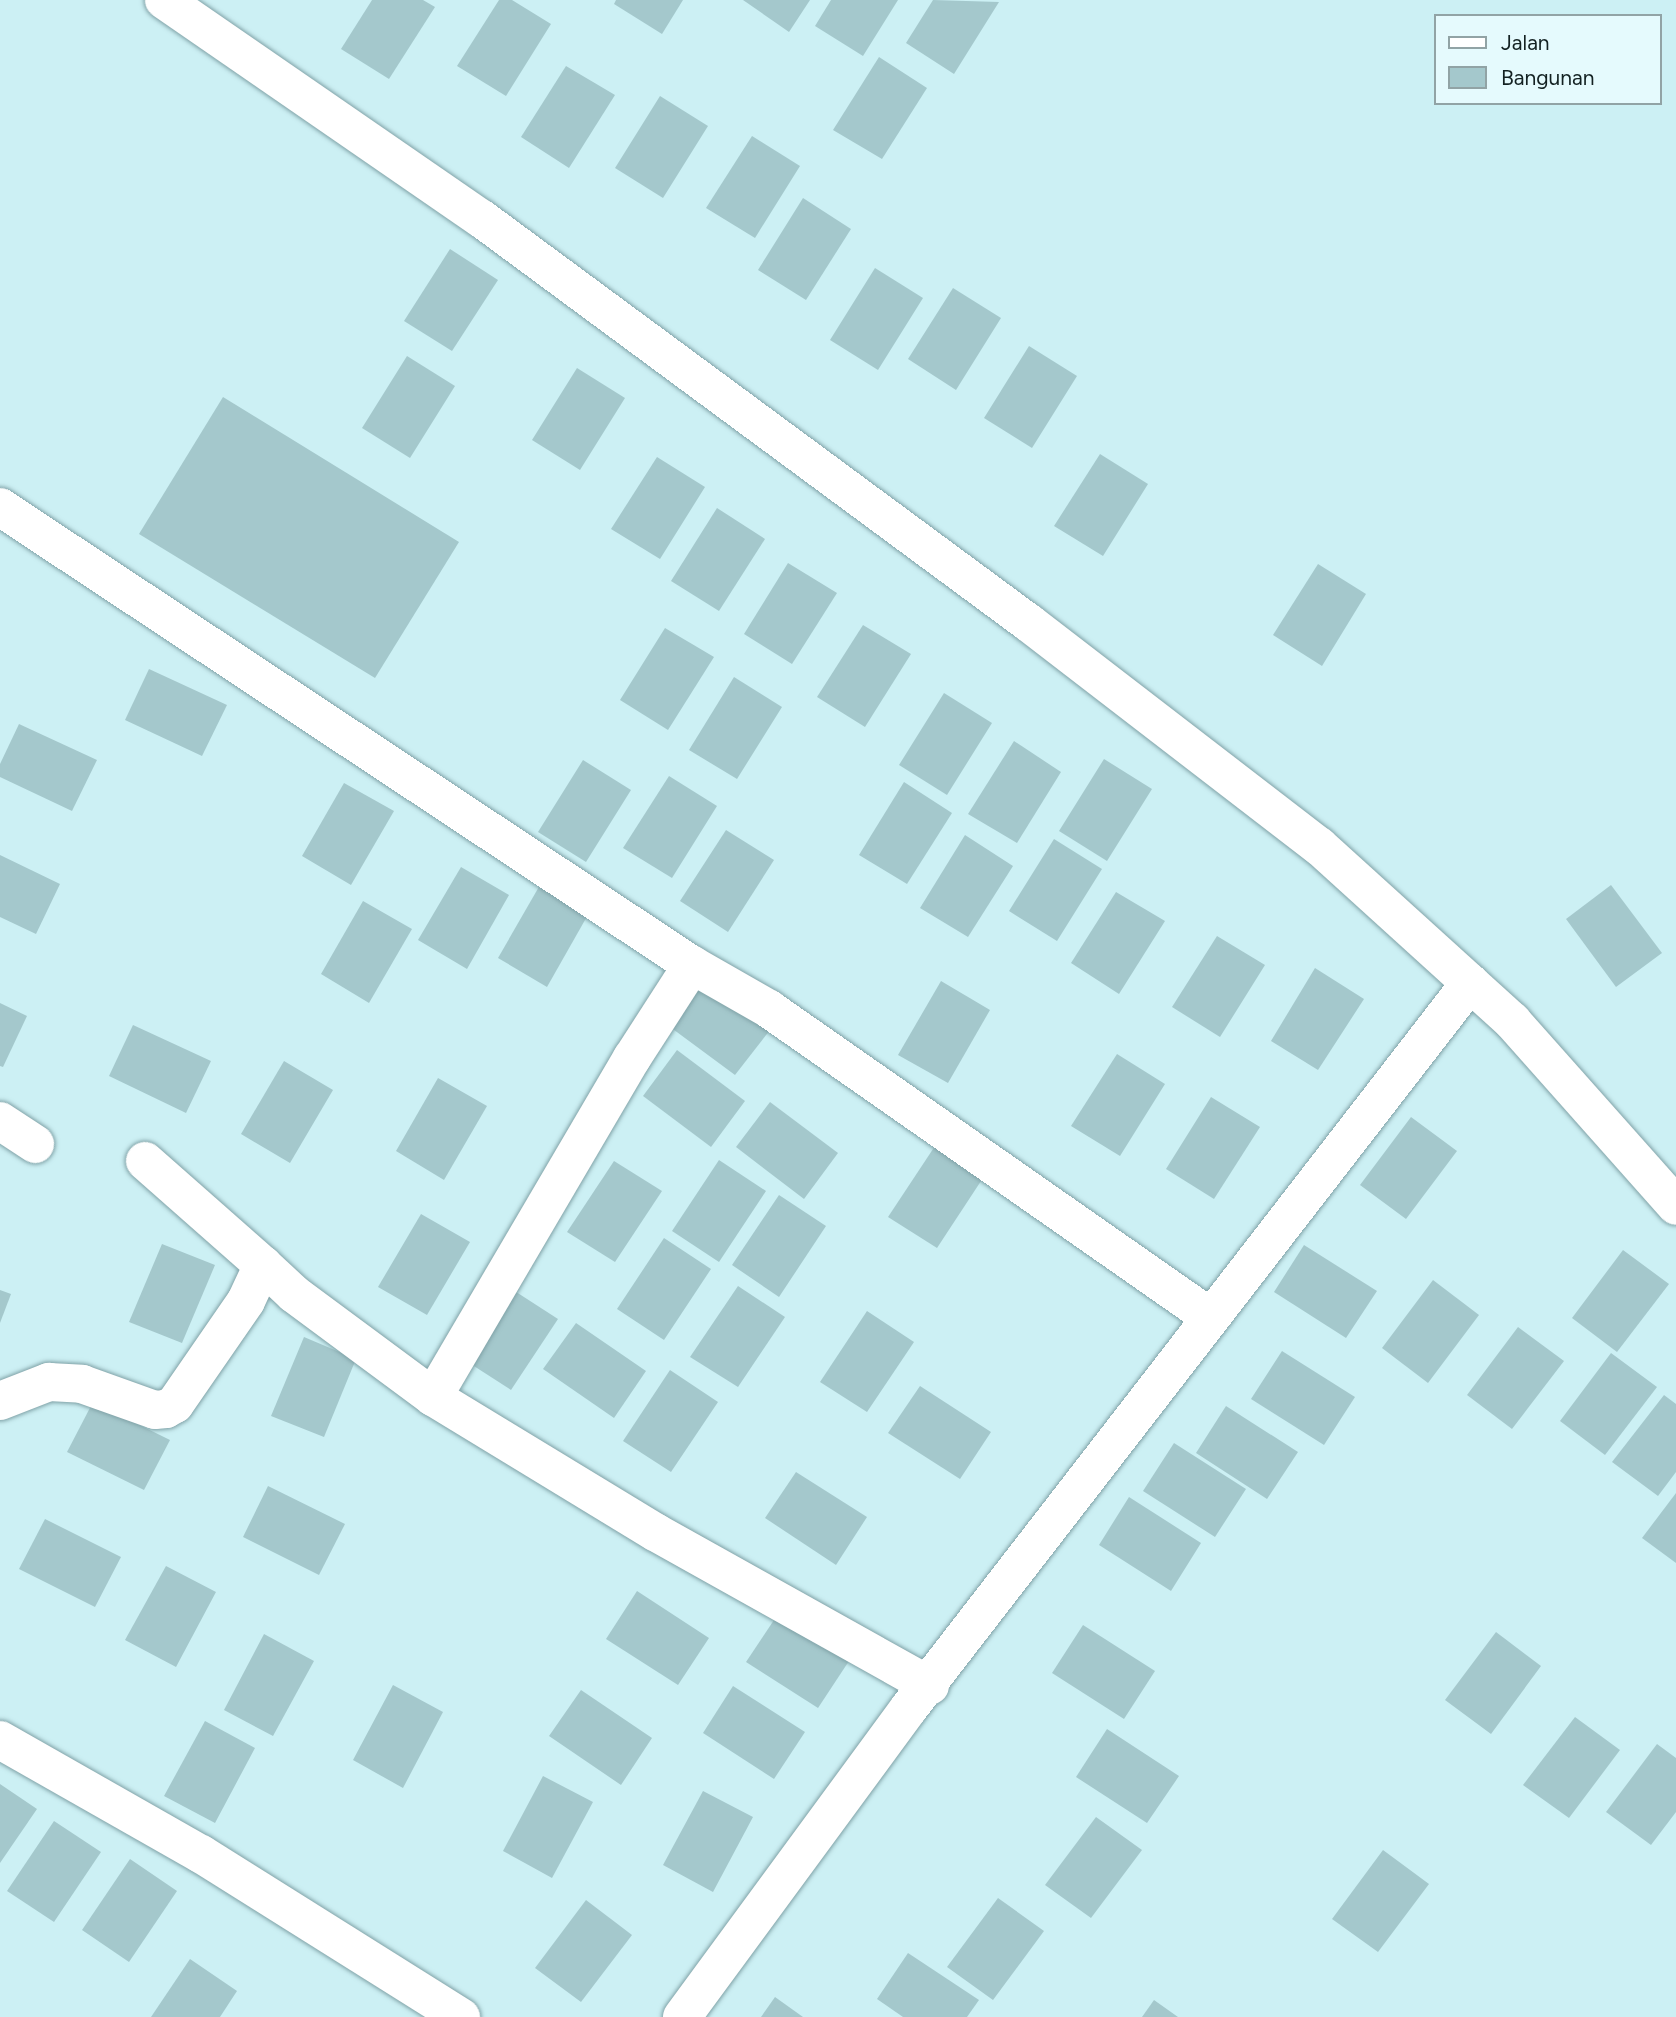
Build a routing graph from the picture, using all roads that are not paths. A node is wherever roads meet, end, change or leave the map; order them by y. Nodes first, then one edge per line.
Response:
1 (164, 0) edge
2 (0, 507) edge
3 (692, 965) junction
4 (1470, 983) junction
5 (0, 1121) edge
6 (35, 1144) dead end
7 (145, 1161) dead end
8 (1676, 1206) edge
9 (263, 1265) junction
10 (1210, 1317) junction
11 (433, 1397) junction
12 (0, 1401) edge
13 (930, 1686) junction
14 (0, 1740) edge
15 (461, 2017) edge
16 (682, 2017) edge

1 - 4 street
2 - 3 street
3 - 10 street
3 - 11 street
4 - 8 street
4 - 10 street
5 - 6 street
7 - 9 street
9 - 11 street
9 - 12 street
10 - 13 street
11 - 13 street
13 - 16 street
14 - 15 street

